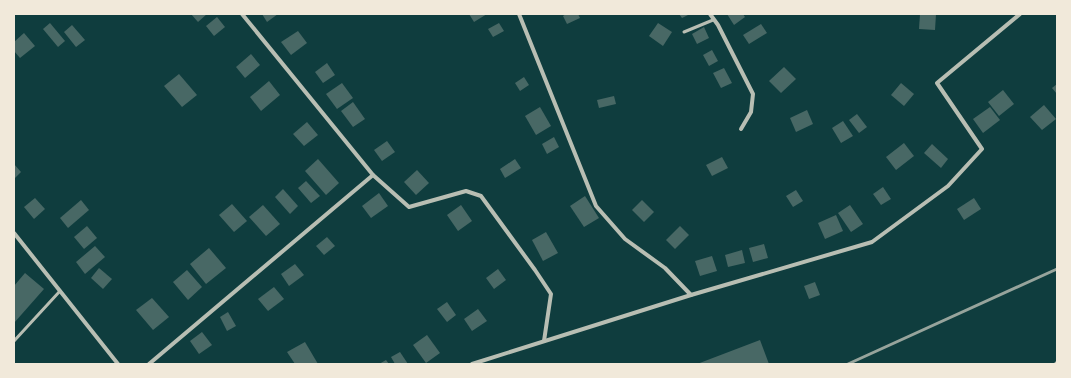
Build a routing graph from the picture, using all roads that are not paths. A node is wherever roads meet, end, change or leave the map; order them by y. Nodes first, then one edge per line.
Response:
1 (242, 14) edge
2 (519, 14) edge
3 (710, 14) edge
4 (1020, 14) edge
5 (713, 20) junction
6 (684, 32) dead end
7 (741, 129) dead end
8 (373, 174) junction
9 (14, 234) edge
10 (60, 291) junction
11 (691, 295) junction
12 (14, 341) edge
13 (544, 341) junction
14 (118, 364) edge
15 (149, 364) edge
16 (472, 364) edge

1 - 8 street
2 - 11 street
3 - 5 street
4 - 11 street
5 - 6 lane
5 - 7 street
8 - 13 street
8 - 15 street
9 - 10 street
10 - 12 lane
10 - 14 street
11 - 13 street
13 - 16 street

